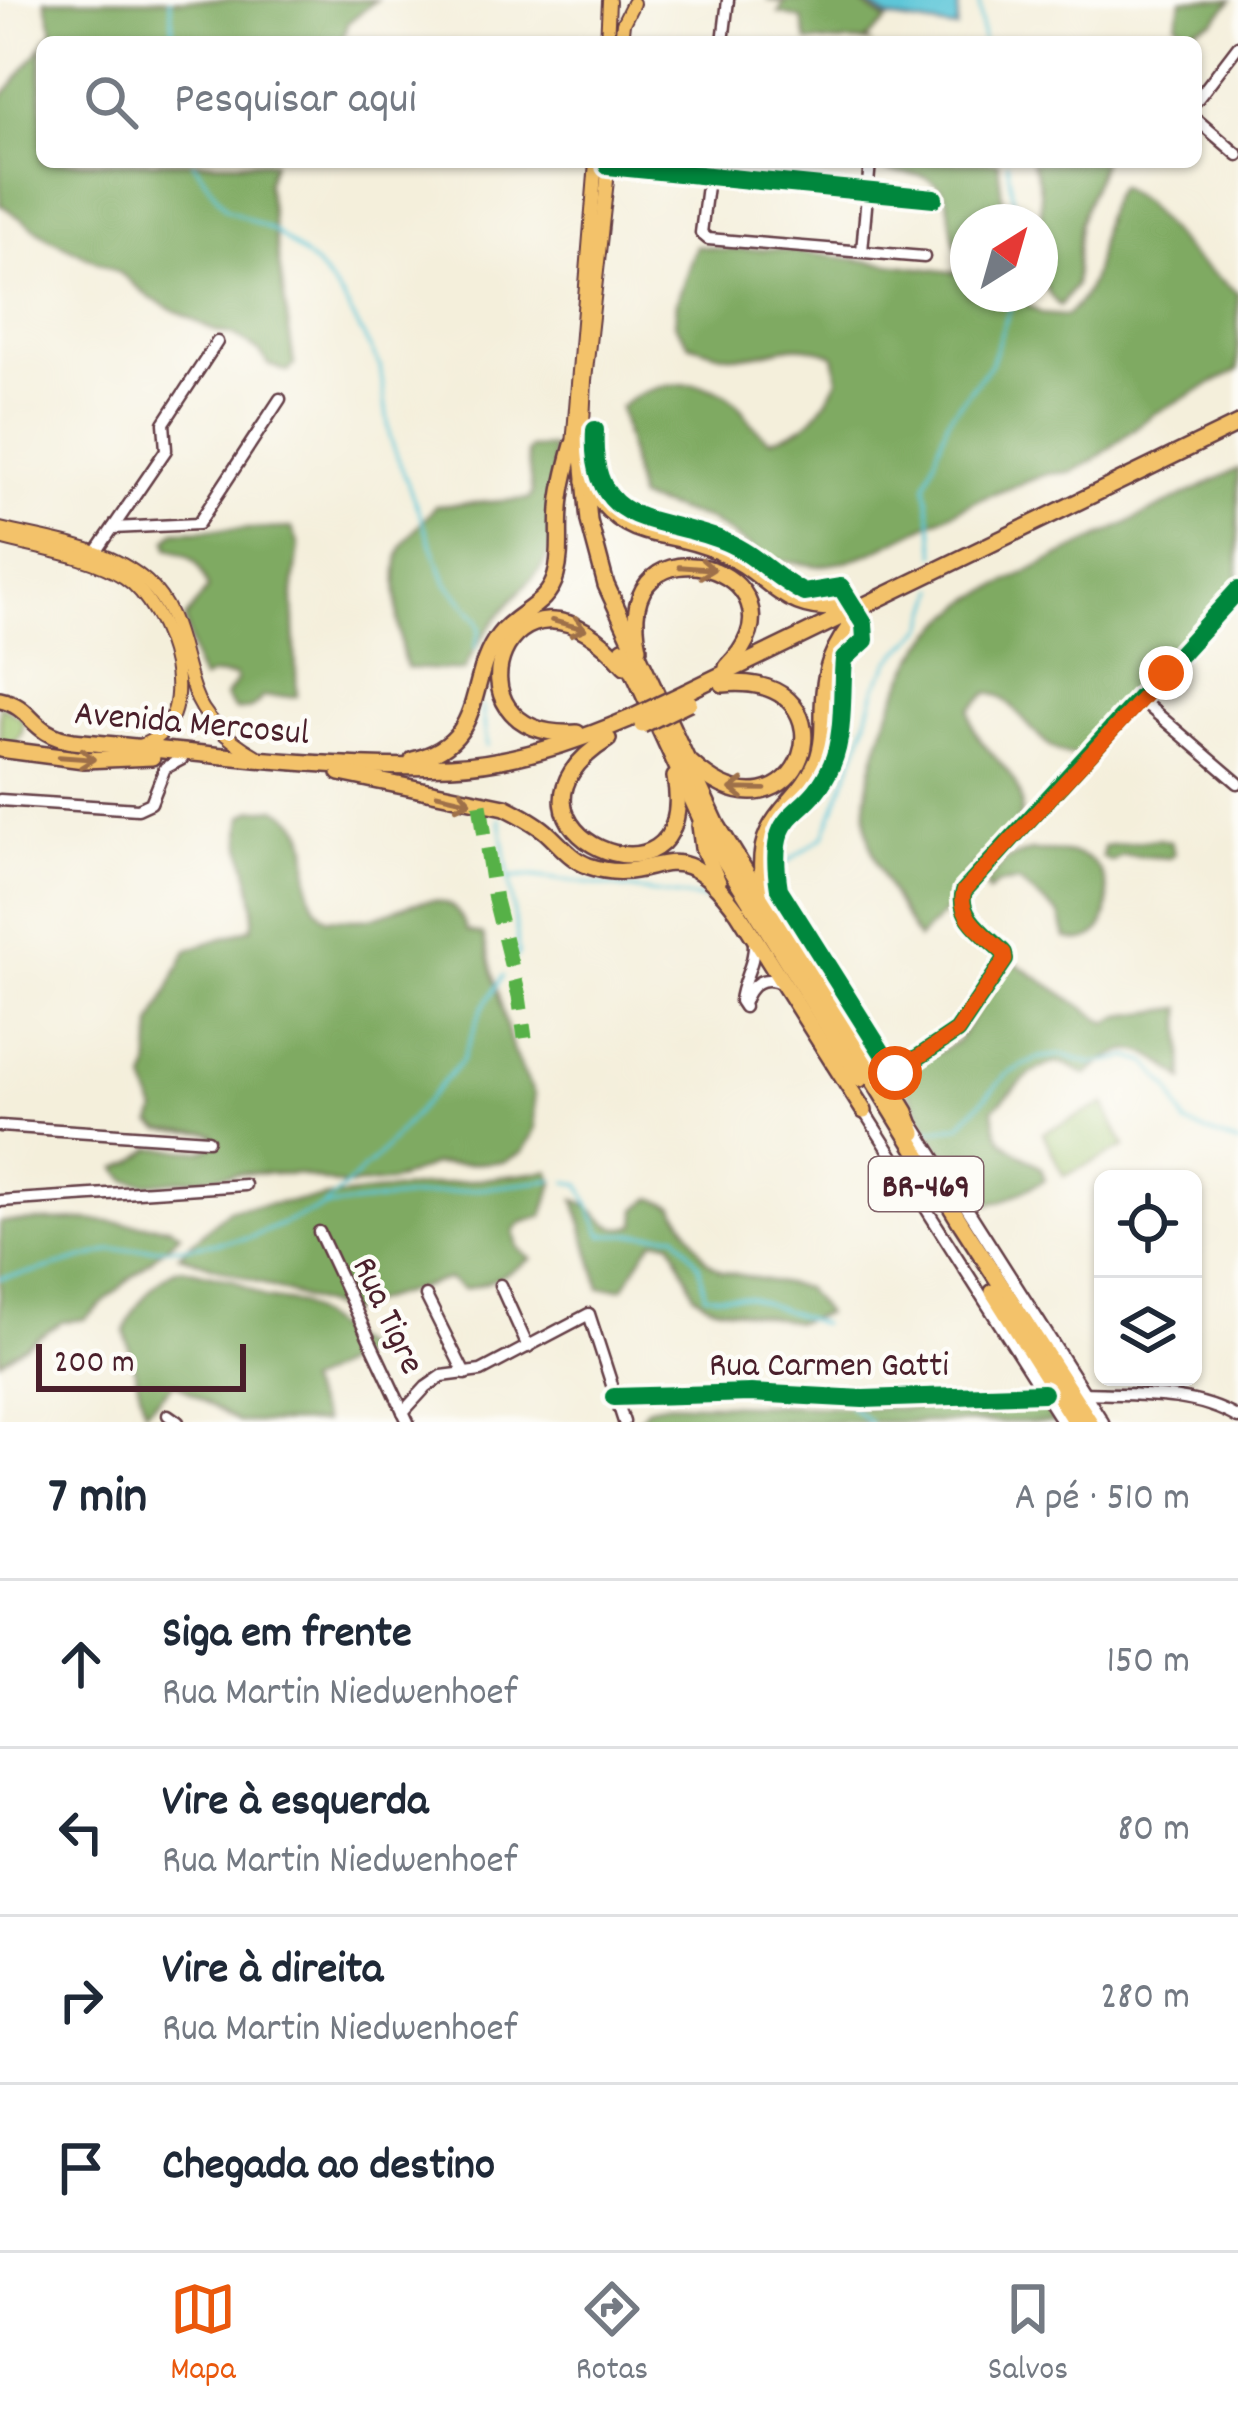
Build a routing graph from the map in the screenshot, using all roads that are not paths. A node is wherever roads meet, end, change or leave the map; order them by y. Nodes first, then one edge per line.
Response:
1 (728, 0) edge
2 (608, 1) edge
3 (634, 1) edge
4 (607, 36) edge
5 (621, 36) edge
6 (724, 36) edge
7 (1238, 46) edge
8 (1202, 93) edge
9 (1202, 124) edge
10 (1238, 155) edge
11 (604, 168) edge
12 (794, 168) edge
13 (870, 168) edge
14 (709, 169) edge
15 (793, 183) junction
16 (868, 191) junction
17 (934, 198) dead end
18 (862, 251) junction
19 (924, 256) dead end
20 (217, 342) dead end
21 (280, 399) dead end
22 (1238, 424) edge
23 (596, 430) dead end
24 (578, 445) junction
25 (584, 479) junction
26 (113, 528) junction
27 (0, 529) edge
28 (0, 538) edge
29 (93, 558) junction
30 (1238, 590) edge
31 (858, 611) junction
32 (721, 680) junction
33 (644, 682) junction
34 (0, 700) edge
35 (1141, 700) junction
36 (606, 735) junction
37 (673, 748) junction
38 (0, 749) edge
39 (138, 752) junction
40 (257, 757) junction
41 (182, 759) junction
42 (393, 764) junction
43 (340, 773) junction
44 (159, 780) junction
45 (1238, 783) edge
46 (0, 800) edge
47 (699, 816) junction
48 (720, 888) junction
49 (751, 932) junction
50 (785, 986) junction
51 (851, 1064) junction
52 (890, 1076) junction
53 (864, 1111) junction
54 (906, 1112) junction
55 (0, 1126) edge
56 (208, 1140) dead end
57 (930, 1172) junction
58 (245, 1184) dead end
59 (0, 1201) edge
60 (319, 1232) dead end
61 (500, 1285) dead end
62 (426, 1296) dead end
63 (528, 1347) junction
64 (465, 1374) junction
65 (1043, 1393) junction
66 (1084, 1393) junction
67 (614, 1397) junction
68 (405, 1417) edge
69 (1238, 1418) edge
70 (624, 1422) edge
71 (1062, 1422) edge
72 (1075, 1422) edge
73 (1090, 1422) edge
74 (1103, 1422) edge

1 - 6 street
2 - 3 main road
2 - 4 main road
3 - 5 main road
7 - 8 street
9 - 10 street
11 - 24 main road
12 - 15 street
13 - 16 street
14 - 15 street
14 - 18 street
15 - 16 street
16 - 17 street
16 - 18 street
18 - 19 street
20 - 26 street
21 - 26 street
22 - 31 highway
23 - 31 street
24 - 25 highway, BR-469
24 - 33 highway, BR-469
24 - 42 highway
25 - 31 highway
25 - 33 highway, BR-469
26 - 29 street
27 - 29 main road
28 - 29 main road
29 - 39 main road
29 - 40 main road
30 - 35 street
31 - 32 highway
31 - 52 highway
33 -> 32 highway
32 - 36 highway, bridge
32 -> 37 highway
36 -> 33 highway
33 - 37 highway, BR-469
34 - 39 highway, Avenida Mercosul
35 - 45 street
35 - 52 street
36 - 37 highway
36 - 42 highway, Avenida Mercosul
36 - 43 highway
37 - 47 highway, BR-469
37 - 57 highway, BR-469
38 -> 39 highway, Avenida Mercosul
39 - 40 highway, Avenida Mercosul
39 - 41 highway, Avenida Mercosul
39 - 44 street
40 - 42 highway, Avenida Mercosul
41 - 43 highway, Avenida Mercosul
41 - 44 street
43 -> 48 highway
44 - 46 street
47 - 48 highway
47 - 51 highway, BR-469
48 - 49 highway
49 - 50 highway
49 - 50 street
50 - 53 highway
51 - 53 highway
51 - 72 highway, BR-469
52 - 54 highway
53 - 65 street
54 - 57 highway
54 - 66 street
55 - 56 street
57 - 73 highway, BR-469
58 - 59 street
60 - 68 street, Rua Tigre
61 - 63 street
62 - 64 street
63 - 64 street
63 - 67 street
64 - 68 street
65 - 67 street, Rua Carmen Gatti
65 - 71 street
66 - 69 street
66 - 74 street
67 - 70 street

